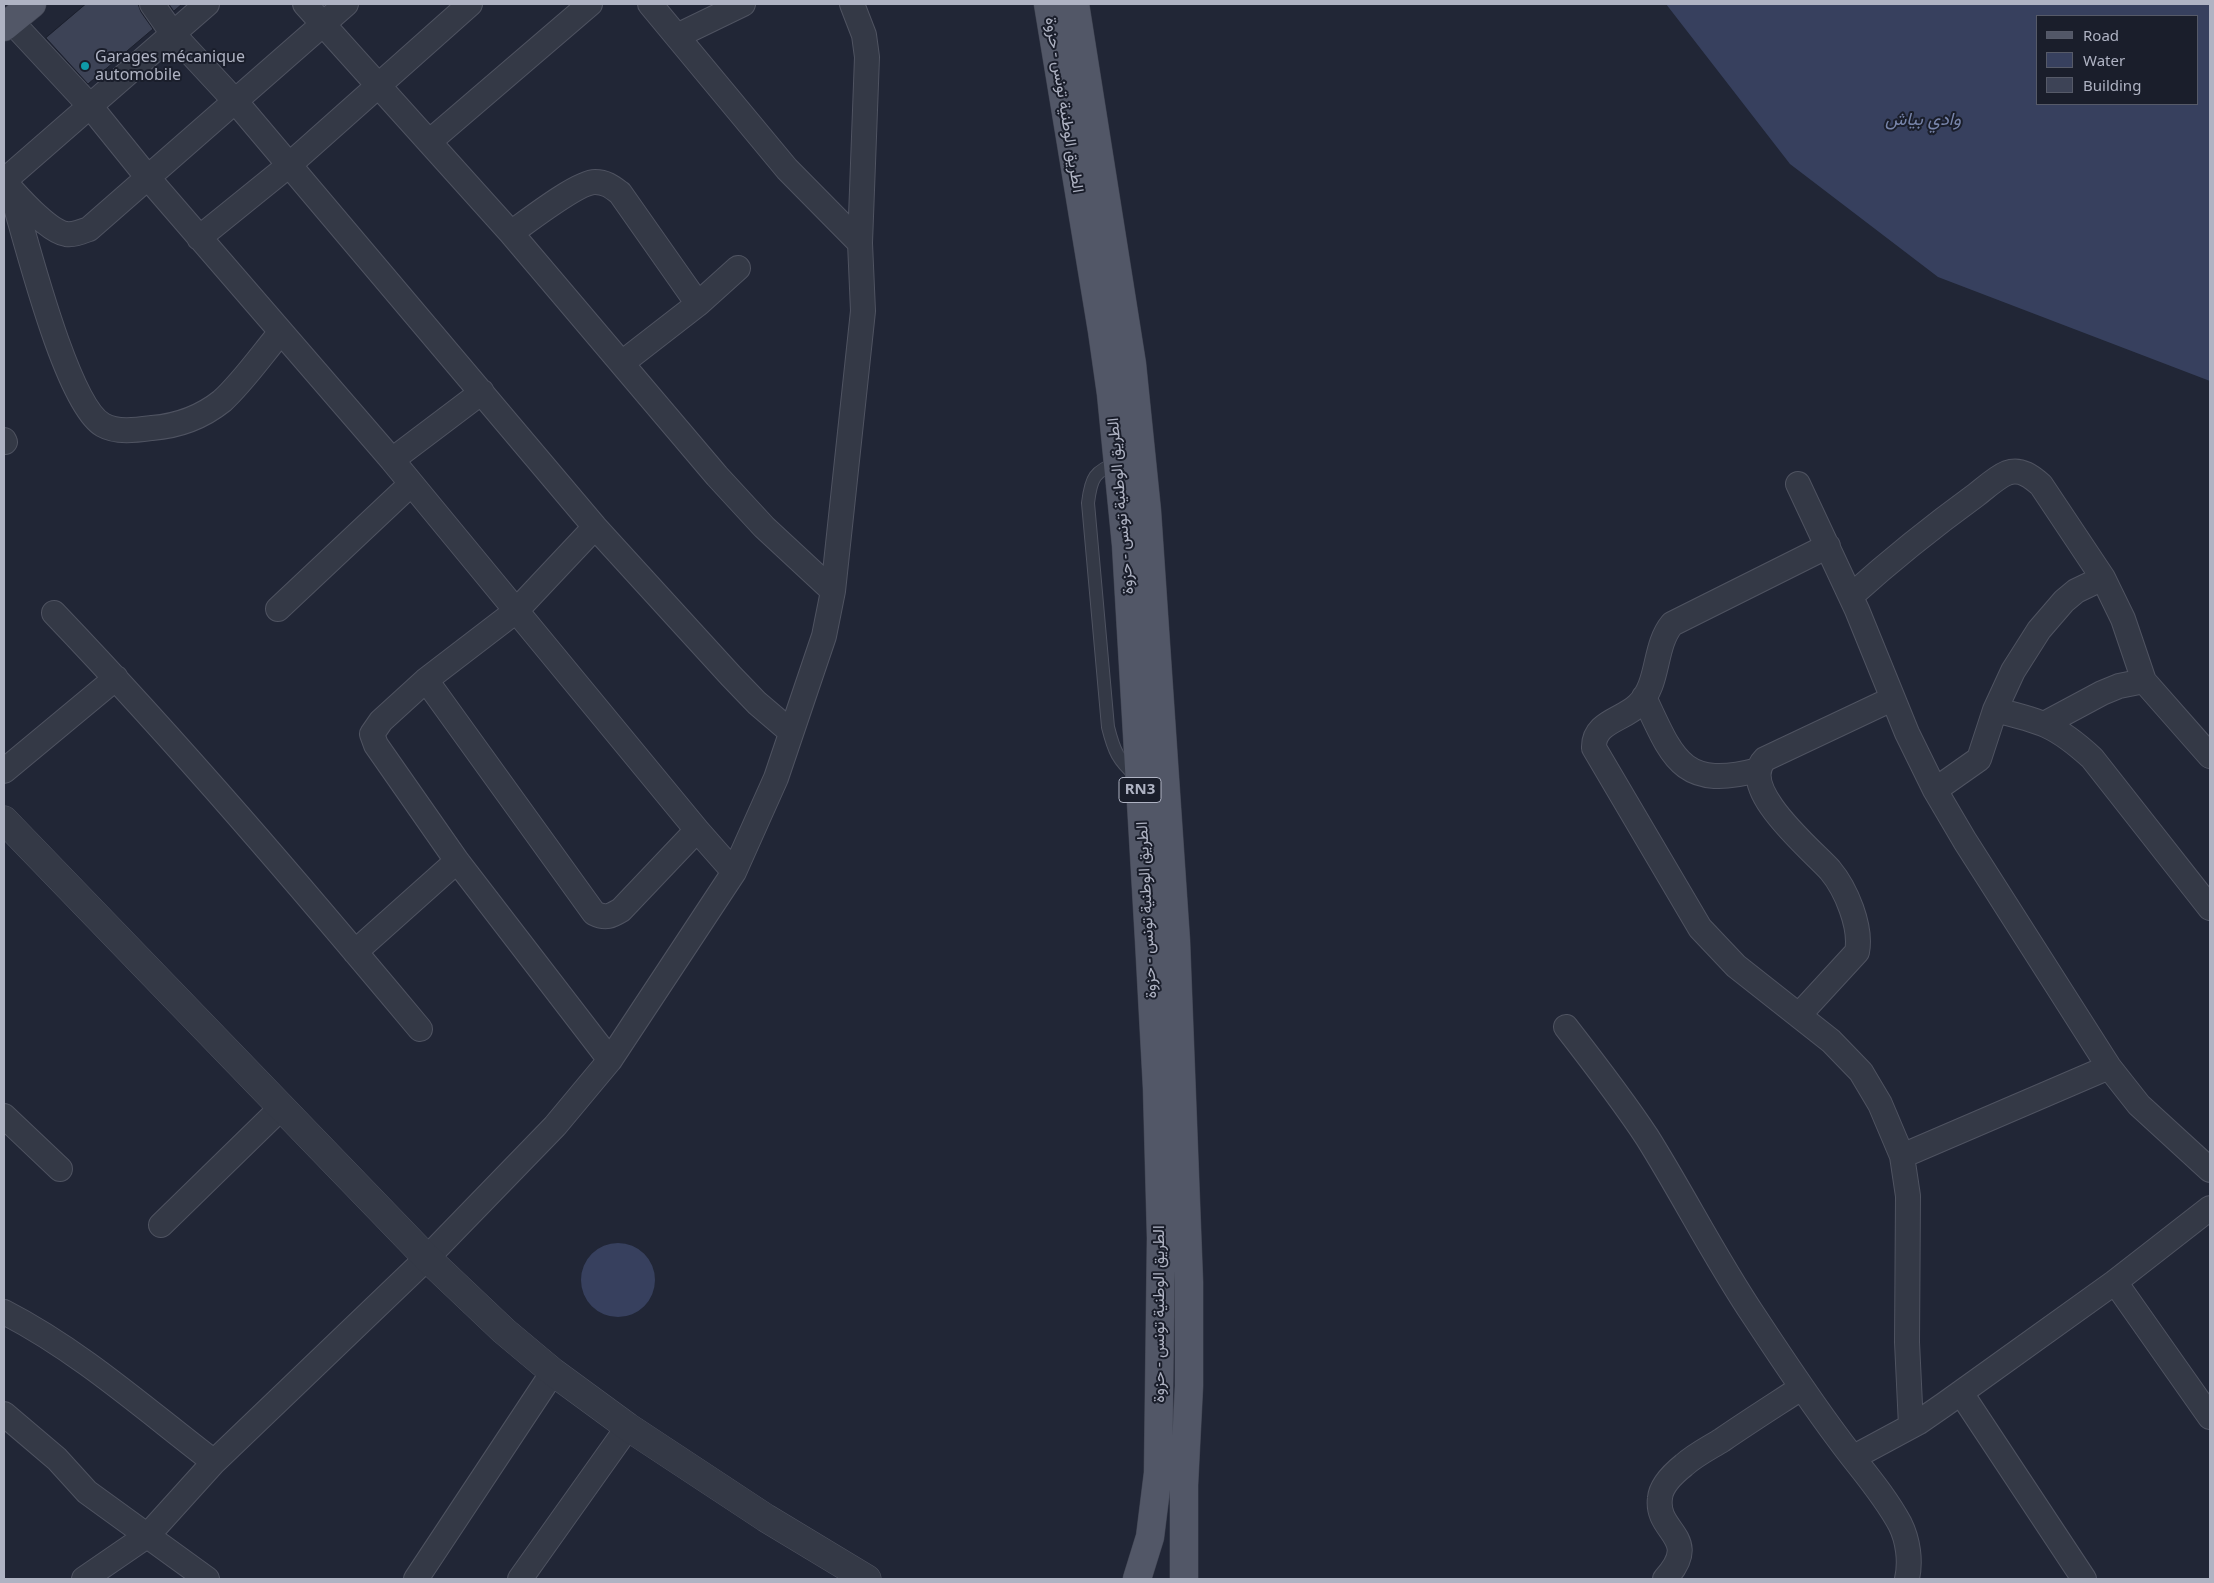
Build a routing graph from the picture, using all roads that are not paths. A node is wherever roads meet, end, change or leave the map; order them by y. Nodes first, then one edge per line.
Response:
1 (32, 4) edge
2 (152, 4) edge
3 (207, 4) edge
4 (305, 4) edge
5 (346, 4) edge
6 (470, 4) edge
7 (590, 4) edge
8 (650, 4) edge
9 (743, 4) edge
10 (852, 4) edge
11 (1048, 4) edge
12 (1075, 4) edge
13 (8, 24) edge
14 (323, 24) junction
15 (173, 34) junction
16 (677, 36) junction
17 (378, 85) junction
18 (236, 102) junction
19 (90, 106) junction
20 (429, 142) junction
21 (288, 166) junction
22 (148, 179) junction
23 (11, 189) junction
24 (511, 233) junction
25 (199, 238) junction
26 (860, 243) junction
27 (738, 268) dead end
28 (698, 304) junction
29 (281, 332) junction
30 (622, 363) junction
31 (482, 392) junction
32 (392, 460) junction
33 (1129, 461) junction
34 (411, 484) junction
35 (1798, 484) dead end
36 (596, 527) junction
37 (1828, 546) junction
38 (2103, 578) junction
39 (833, 591) junction
40 (1851, 596) junction
41 (278, 609) dead end
42 (516, 611) junction
43 (54, 613) dead end
44 (116, 678) junction
45 (426, 680) junction
46 (2144, 682) junction
47 (1644, 697) junction
48 (1892, 699) junction
49 (1995, 710) junction
50 (2046, 723) junction
51 (791, 732) junction
52 (2210, 756) edge
53 (1758, 770) junction
54 (4, 771) edge
55 (1935, 790) junction
56 (4, 820) edge
57 (697, 830) junction
58 (456, 861) junction
59 (734, 872) junction
60 (1158, 886) junction
61 (2210, 908) edge
62 (355, 952) junction
63 (1800, 1014) junction
64 (1566, 1027) dead end
65 (420, 1029) dead end
66 (610, 1060) junction
67 (2109, 1067) junction
68 (282, 1107) junction
69 (4, 1116) edge
70 (1902, 1156) junction
71 (60, 1169) dead end
72 (2210, 1170) edge
73 (2210, 1208) edge
74 (162, 1225) dead end
75 (427, 1258) junction
76 (2115, 1282) junction
77 (4, 1312) edge
78 (553, 1372) junction
79 (1801, 1388) junction
80 (1961, 1393) junction
81 (4, 1414) edge
82 (2210, 1417) edge
83 (1911, 1426) junction
84 (628, 1427) junction
85 (1854, 1457) junction
86 (214, 1462) junction
87 (148, 1536) junction
88 (838, 1571) edge
89 (84, 1579) edge
90 (207, 1579) edge
91 (416, 1579) edge
92 (520, 1579) edge
93 (867, 1579) edge
94 (1137, 1579) edge
95 (1184, 1579) edge
96 (1665, 1579) edge
97 (1907, 1579) edge
98 (2084, 1579) edge

1 - 13 main road
2 - 15 street
3 - 15 street
4 - 14 street
5 - 14 street
6 - 17 street
7 - 20 street
8 - 16 street
9 - 16 street
10 - 26 street
11 - 33 main road, الطريق الوطنية تونس - حزوة / RN3
12 - 33 main road, الطريق الوطنية تونس - حزوة / RN3
13 - 19 street
14 - 17 street
14 - 18 street
15 - 18 street
15 - 19 street
16 - 26 street
17 - 20 street
17 - 21 street
18 - 21 street
18 - 22 street
19 - 22 street
19 - 23 street
20 - 24 street
21 - 25 street
21 - 31 street
22 - 23 street
22 - 25 street
23 - 29 street
24 - 28 street
24 - 30 street
25 - 29 street
26 - 39 street
27 - 28 street
28 - 30 street
29 - 32 street
30 - 39 street
31 - 32 street
31 - 36 street
32 - 34 street
33 - 60 main road, الطريق الوطنية تونس - حزوة / RN3
33 - 60 main road, الطريق الوطنية تونس - حزوة / RN3
34 - 41 street
34 - 42 street
35 - 37 street
36 - 42 street
36 - 51 street
37 - 40 street
37 - 47 street
38 - 40 street
38 - 46 street
38 - 49 street
39 - 51 street
40 - 48 street
42 - 45 street
42 - 57 street
43 - 44 street
44 - 54 street
44 - 62 street
45 - 57 street
45 - 58 street
46 - 50 street
46 - 52 street
47 - 53 street
47 - 63 street
48 - 53 street
48 - 55 street
49 - 50 street
49 - 55 street
50 - 61 street
51 - 59 street
53 - 63 street
55 - 67 street
56 - 68 street
57 - 59 street
58 - 62 street
58 - 66 street
59 - 66 street
60 - 94 main road, الطريق الوطنية تونس - حزوة / RN3
60 - 95 main road, الطريق الوطنية تونس - حزوة / RN3
62 - 65 street
63 - 70 street
64 - 79 street
66 - 75 street
67 - 70 street
67 - 72 street
68 - 74 street
68 - 75 street
69 - 71 street
70 - 83 street
73 - 76 street
75 - 78 street
75 - 86 street
76 - 80 street
76 - 82 street
77 - 86 street
78 - 84 street
78 - 91 street
79 - 85 street
79 - 96 street
80 - 83 street
80 - 98 street
81 - 87 street
83 - 85 street
84 - 88 street
84 - 92 street
85 - 97 street
86 - 87 street
87 - 89 street
87 - 90 street
88 - 93 street

